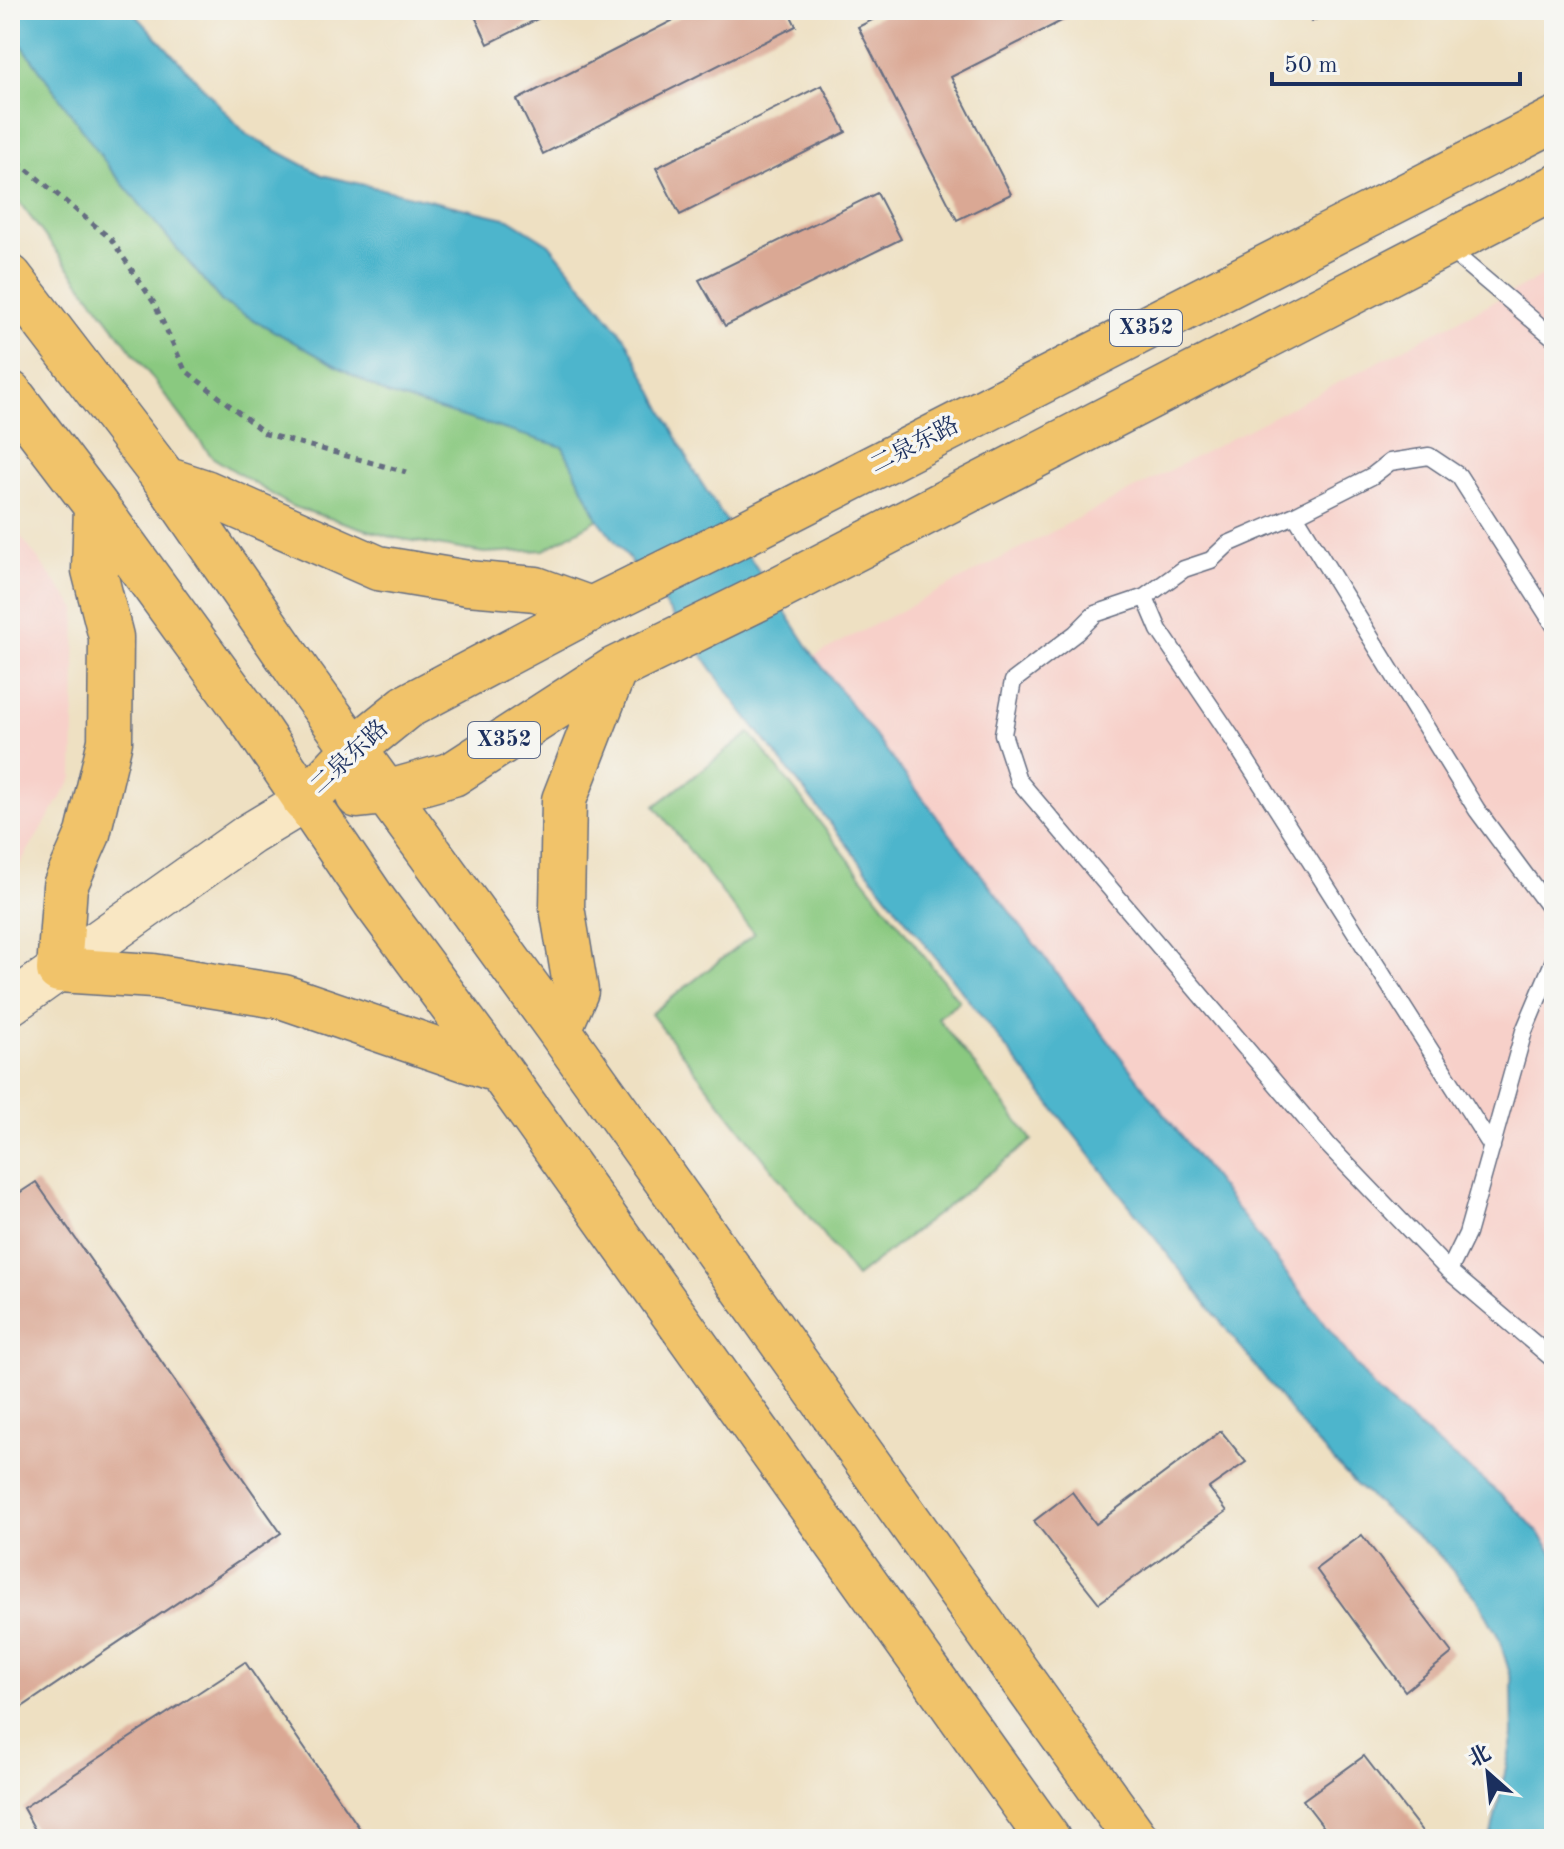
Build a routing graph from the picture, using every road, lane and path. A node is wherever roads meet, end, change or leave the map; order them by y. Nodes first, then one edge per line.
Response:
1 (1554, 120) edge
2 (10, 153) edge
3 (1554, 188) edge
4 (1443, 244) junction
5 (10, 277) edge
6 (1554, 338) edge
7 (10, 393) edge
8 (406, 472) dead end
9 (165, 479) junction
10 (96, 506) junction
11 (1295, 515) junction
12 (1145, 597) junction
13 (591, 609) junction
14 (1554, 625) edge
15 (615, 669) junction
16 (354, 749) junction
17 (386, 793) junction
18 (305, 801) junction
19 (1554, 914) edge
20 (1554, 960) edge
21 (59, 970) junction
22 (10, 1004) edge
23 (559, 1030) junction
24 (500, 1071) junction
25 (1492, 1147) junction
26 (1449, 1271) junction
27 (1554, 1360) edge
28 (1048, 1839) edge
29 (1136, 1839) edge

1 - 13 main road, 二泉东路 / X352
2 - 8 path
3 - 4 main road, 二泉东路 / X352
4 - 6 lane
4 - 15 main road, 二泉东路 / X352
5 - 9 main road
7 - 10 main road
9 - 13 main road
9 - 16 main road
10 - 18 main road
10 - 21 main road
11 - 12 lane
11 - 14 lane
11 - 19 lane
12 - 25 lane
12 - 26 lane
13 - 16 main road, 二泉东路 / X352
15 - 17 main road, 二泉东路 / X352
15 - 23 main road
16 - 17 main road
16 - 18 main road, 二泉东路 / X352
17 - 18 main road, 二泉东路 / X352
17 - 23 main road
18 - 21 main road
18 - 24 main road
20 - 25 lane
21 - 22 main road
21 - 24 main road
23 - 29 main road
24 - 28 main road
25 - 26 lane
26 - 27 lane

